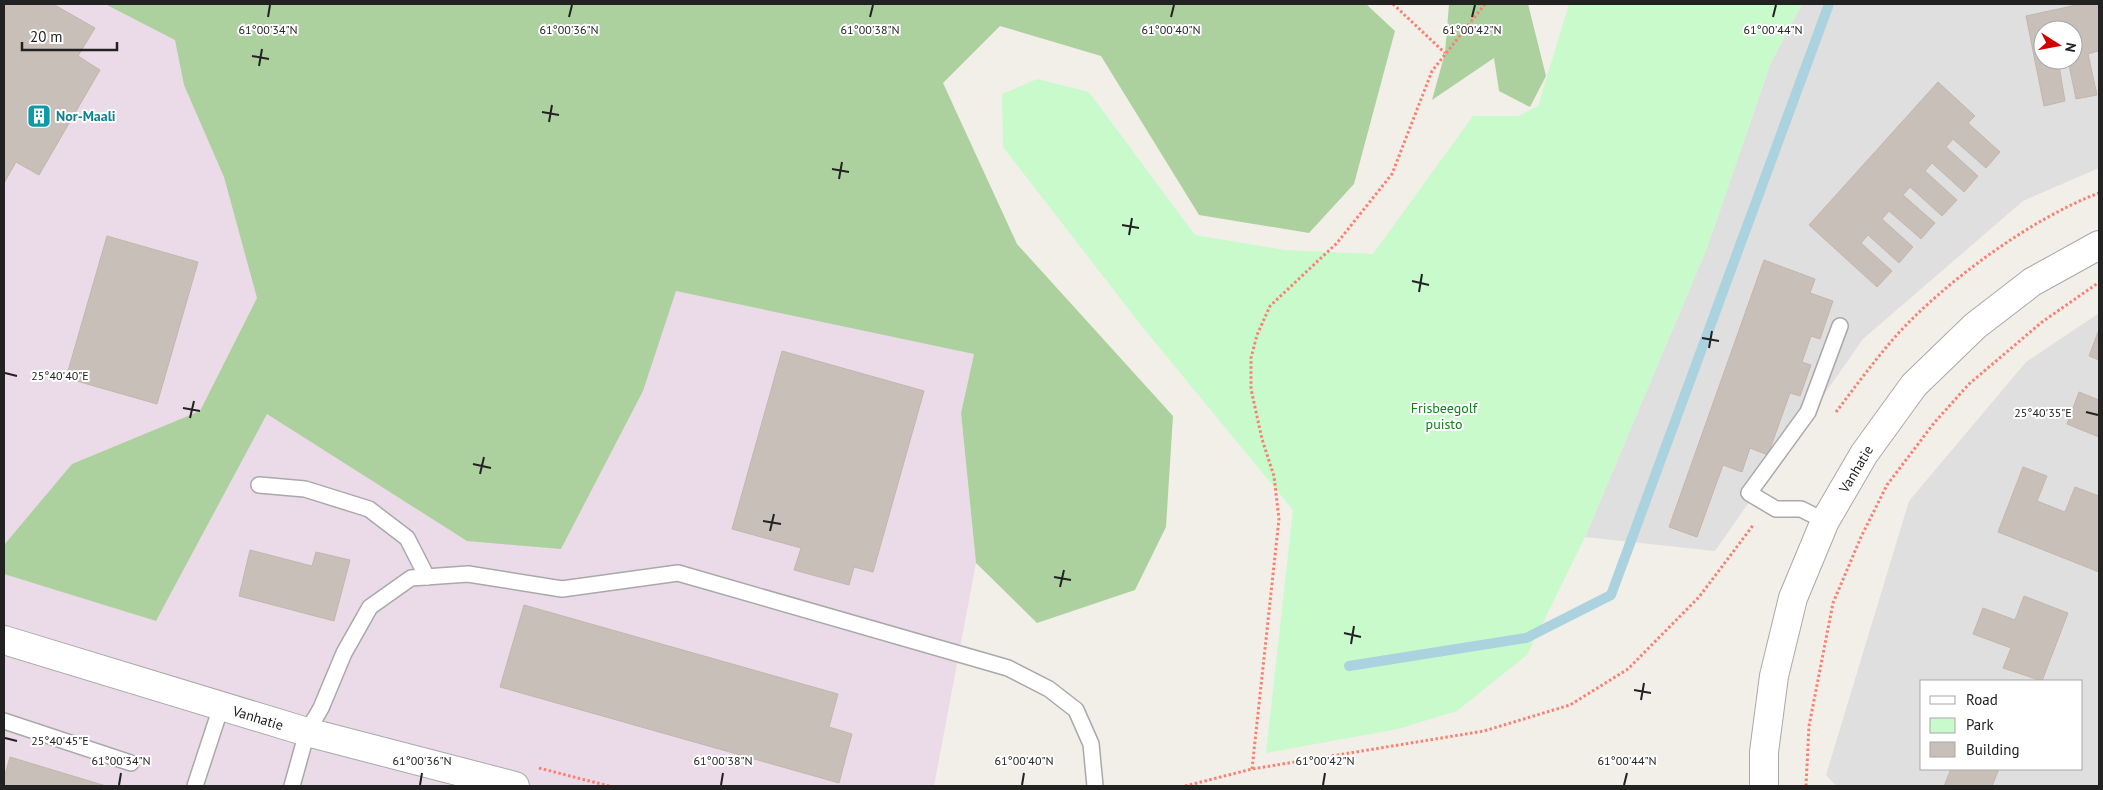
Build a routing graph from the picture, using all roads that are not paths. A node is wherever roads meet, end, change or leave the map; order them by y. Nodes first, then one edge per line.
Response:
1 (2099, 245) edge
2 (1840, 326) dead end
3 (259, 485) dead end
4 (1826, 521) junction
5 (427, 577) junction
6 (4, 640) edge
7 (221, 707) junction
8 (4, 721) edge
9 (307, 732) junction
10 (131, 763) dead end
11 (195, 786) edge
12 (292, 786) edge
13 (516, 786) edge
14 (1095, 786) edge
15 (1764, 786) edge

1 - 4 street, Vanhatie
2 - 4 lane
3 - 5 lane
4 - 15 street, Vanhatie
5 - 9 lane
5 - 14 lane
6 - 7 street, Vanhatie
7 - 9 street, Vanhatie
7 - 11 lane
8 - 10 lane
9 - 12 lane
9 - 13 street, Vanhatie

